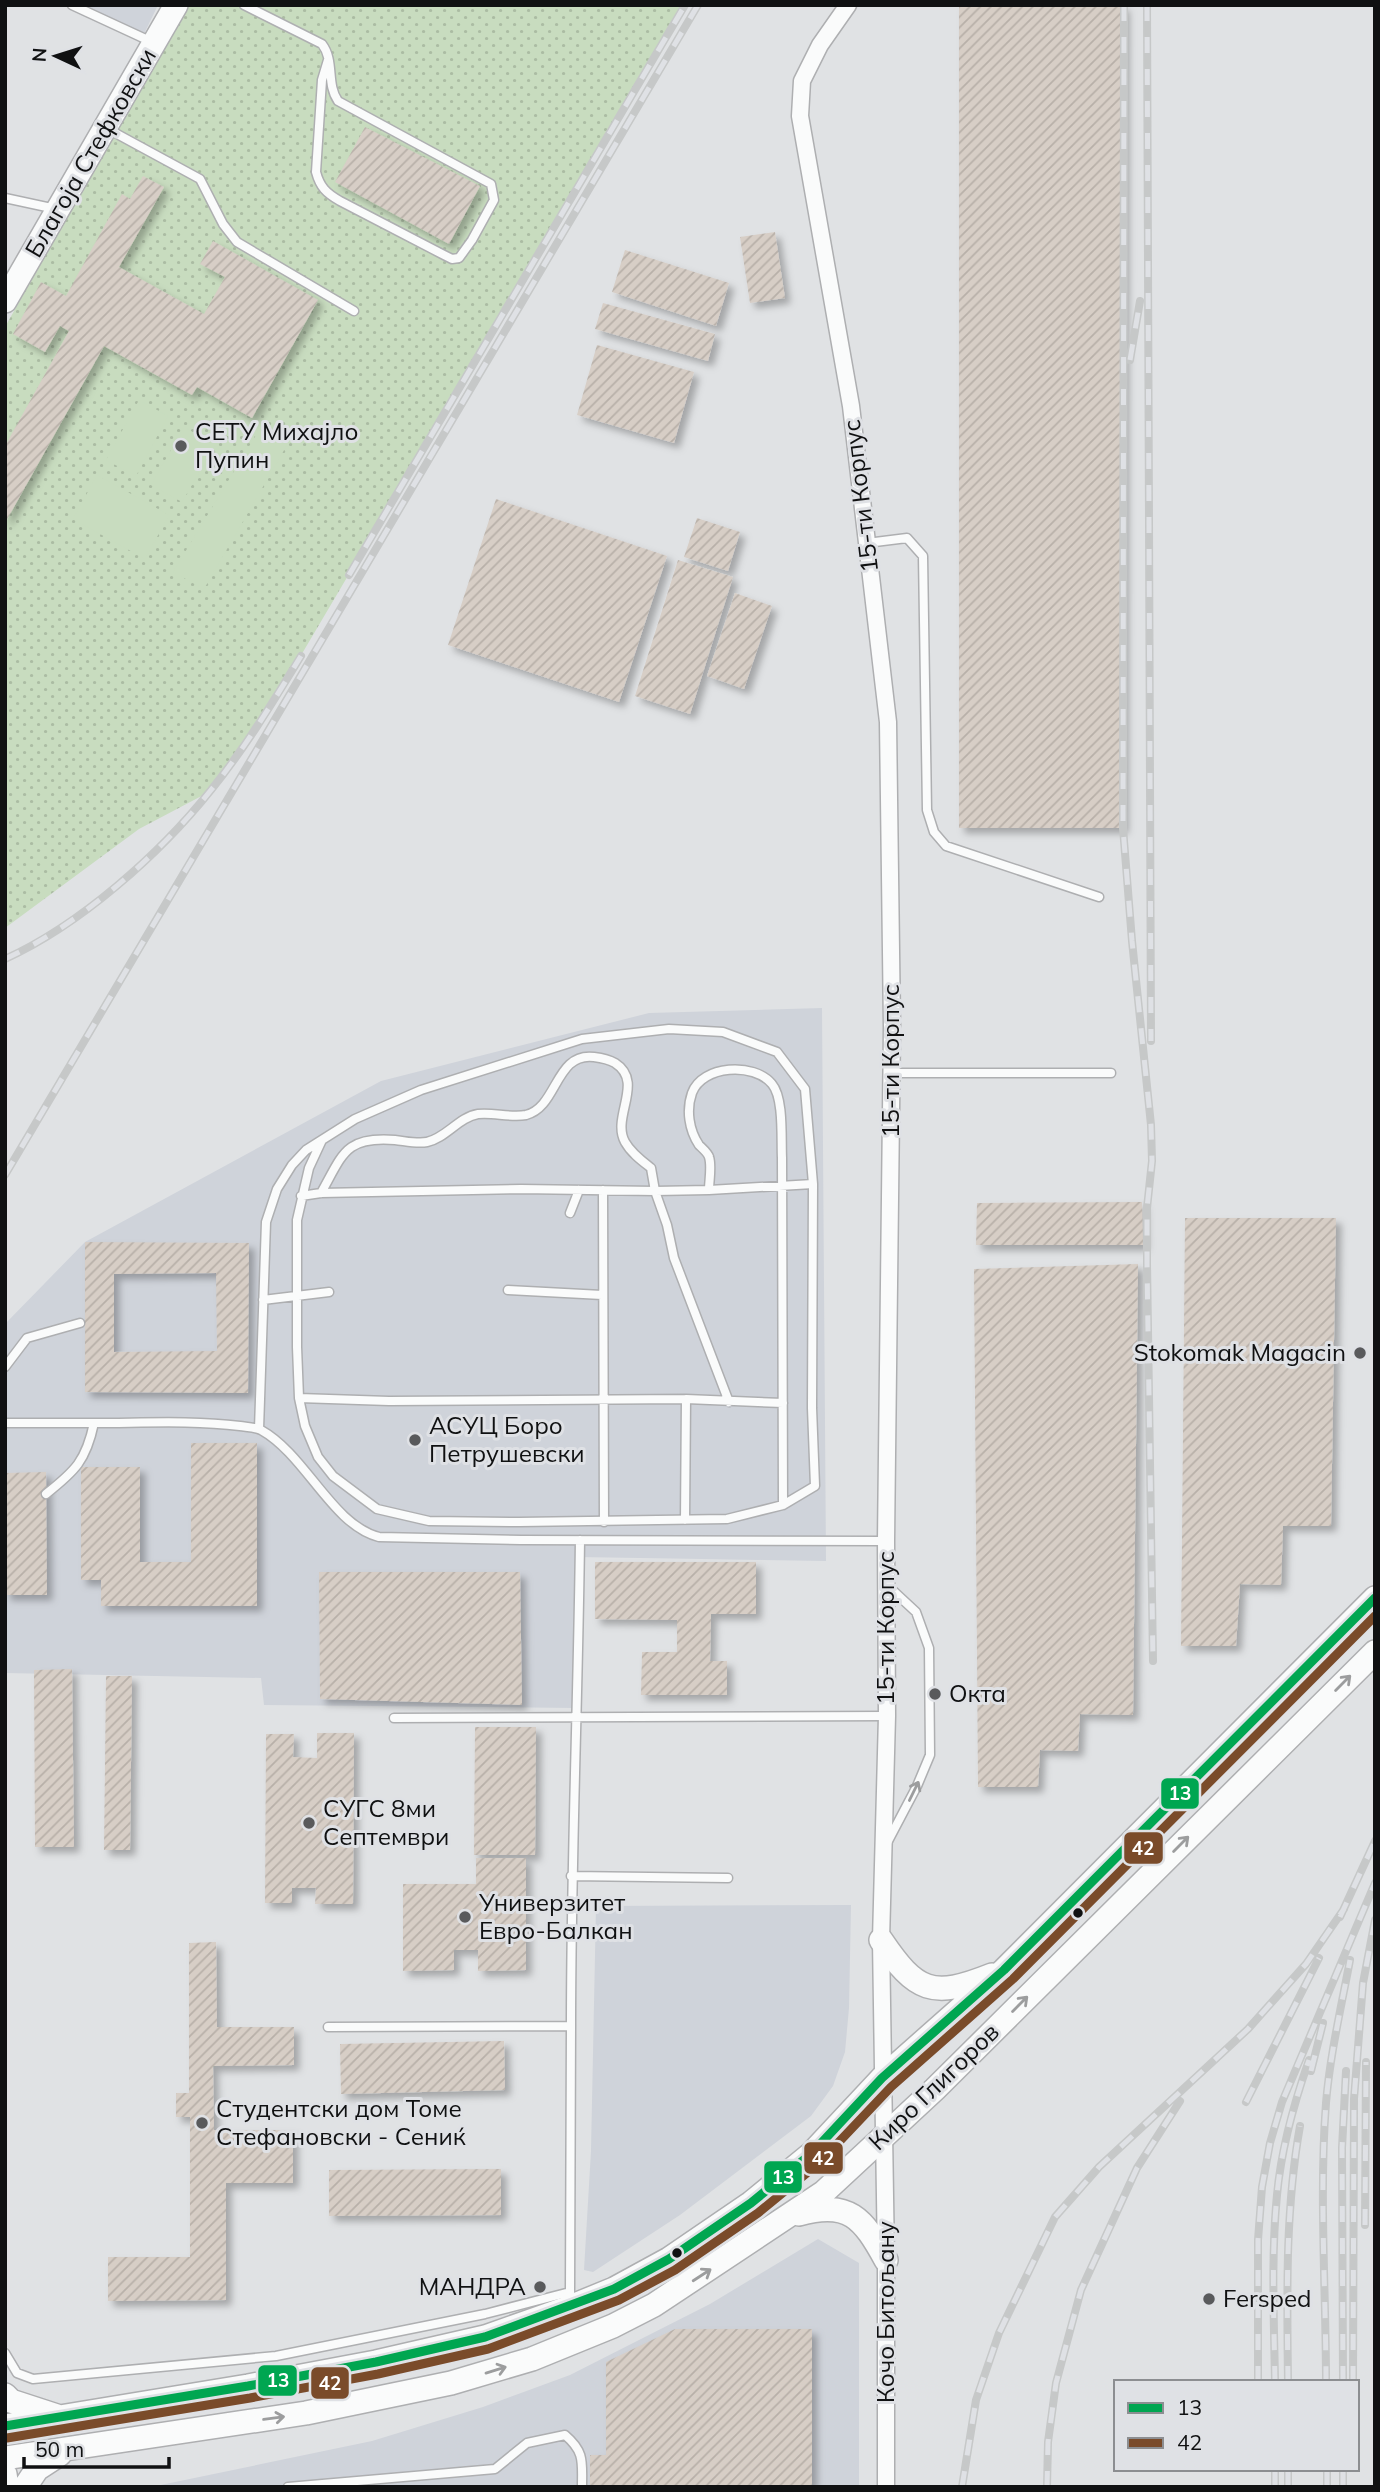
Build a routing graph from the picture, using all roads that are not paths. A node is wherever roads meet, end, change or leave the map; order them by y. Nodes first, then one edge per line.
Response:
1 (72, 5) edge
2 (244, 5) edge
3 (848, 5) edge
4 (176, 9) edge
5 (155, 44) junction
6 (328, 60) junction
7 (106, 128) junction
8 (5, 198) edge
9 (59, 210) junction
10 (5, 301) edge
11 (354, 311) dead end
12 (867, 543) junction
13 (1099, 897) dead end
14 (586, 1039) junction
15 (587, 1056) junction
16 (891, 1073) junction
17 (1111, 1073) dead end
18 (322, 1140) junction
19 (813, 1184) junction
20 (782, 1186) junction
21 (579, 1190) junction
22 (603, 1190) junction
23 (709, 1190) junction
24 (655, 1191) junction
25 (321, 1193) junction
26 (301, 1196) junction
27 (570, 1213) dead end
28 (508, 1290) dead end
29 (329, 1292) dead end
30 (298, 1295) junction
31 (602, 1295) junction
32 (263, 1300) junction
33 (80, 1323) dead end
34 (5, 1367) edge
35 (299, 1398) junction
36 (602, 1399) junction
37 (686, 1399) junction
38 (729, 1402) junction
39 (783, 1403) junction
40 (5, 1423) edge
41 (94, 1423) junction
42 (259, 1429) junction
43 (46, 1494) dead end
44 (783, 1505) junction
45 (685, 1520) junction
46 (604, 1522) junction
47 (580, 1540) junction
48 (886, 1541) junction
49 (886, 1584) junction
50 (1375, 1598) edge
51 (1375, 1652) edge
52 (887, 1716) junction
53 (394, 1718) dead end
54 (577, 1718) junction
55 (883, 1852) junction
56 (571, 1876) junction
57 (728, 1878) dead end
58 (881, 1940) junction
59 (1004, 1970) junction
60 (571, 2026) junction
61 (328, 2027) dead end
62 (882, 2078) junction
63 (883, 2137) junction
64 (793, 2215) junction
65 (886, 2260) junction
66 (570, 2300) junction
67 (5, 2353) edge
68 (5, 2395) edge
69 (60, 2417) junction
70 (5, 2426) edge
71 (69, 2449) junction
72 (5, 2458) edge
73 (5, 2474) edge
74 (7, 2487) edge
75 (25, 2487) edge
76 (288, 2487) edge
77 (582, 2487) edge
78 (886, 2487) edge

1 - 5 lane
2 - 6 lane
3 - 12 street, 15-ти Корпус
4 - 5 street, Благоја Стефковски
5 - 7 street, Благоја Стефковски
6 - 6 lane
7 - 9 street, Благоја Стефковски
7 - 11 lane
8 - 9 lane
9 - 10 street, Благоја Стефковски
12 - 13 lane
12 - 16 street, 15-ти Корпус
14 - 15 lane
14 - 18 lane
14 - 19 lane
15 - 24 lane
15 - 25 lane
16 - 17 lane
16 - 48 street, 15-ти Корпус
18 - 26 lane
18 - 32 lane
19 - 20 lane
19 - 44 lane
20 - 23 lane
20 - 23 lane
20 - 39 lane
21 - 22 lane
21 - 25 lane
21 - 27 lane
22 - 24 lane
22 - 31 lane
23 - 24 lane
24 - 38 lane
25 - 26 lane
26 - 30 lane
28 - 31 lane
29 - 30 lane
30 - 32 lane
30 - 35 lane
31 - 36 lane
32 - 42 lane
33 - 34 lane
35 - 36 lane
35 - 46 lane
36 - 37 lane
36 - 46 lane
37 - 38 lane
37 - 45 lane
38 - 39 lane
39 - 44 lane
40 - 41 lane
41 - 42 lane
41 - 43 lane
42 - 47 lane
44 - 45 lane
45 - 46 lane
47 - 48 lane
47 - 54 lane
48 - 49 street, 15-ти Корпус
49 - 52 street, 15-ти Корпус
55 -> 49 lane
50 - 59 street, Киро Глигоров
63 -> 51 street, Киро Глигоров
52 - 54 lane
52 - 55 street, 15-ти Корпус
53 - 54 lane
54 - 56 lane
55 - 58 street, 15-ти Корпус
56 - 57 lane
56 - 60 lane
58 - 59 street
58 - 62 street, 15-ти Корпус
59 - 62 street, Киро Глигоров
60 - 61 lane
60 - 66 lane
62 - 63 street, 15-ти Корпус
62 - 66 street, Киро Глигоров
63 - 64 street, Киро Глигоров
63 - 65 street, Кочо Битољану
64 - 65 street
71 -> 64 street, Киро Глигоров
65 - 78 street, Кочо Битољану
66 - 67 lane
66 - 69 street, Киро Глигоров
68 - 69 street
69 - 70 street, Киро Глигоров
71 - 72 street, Киро Глигоров
71 - 75 street
73 - 74 street
76 - 77 lane

